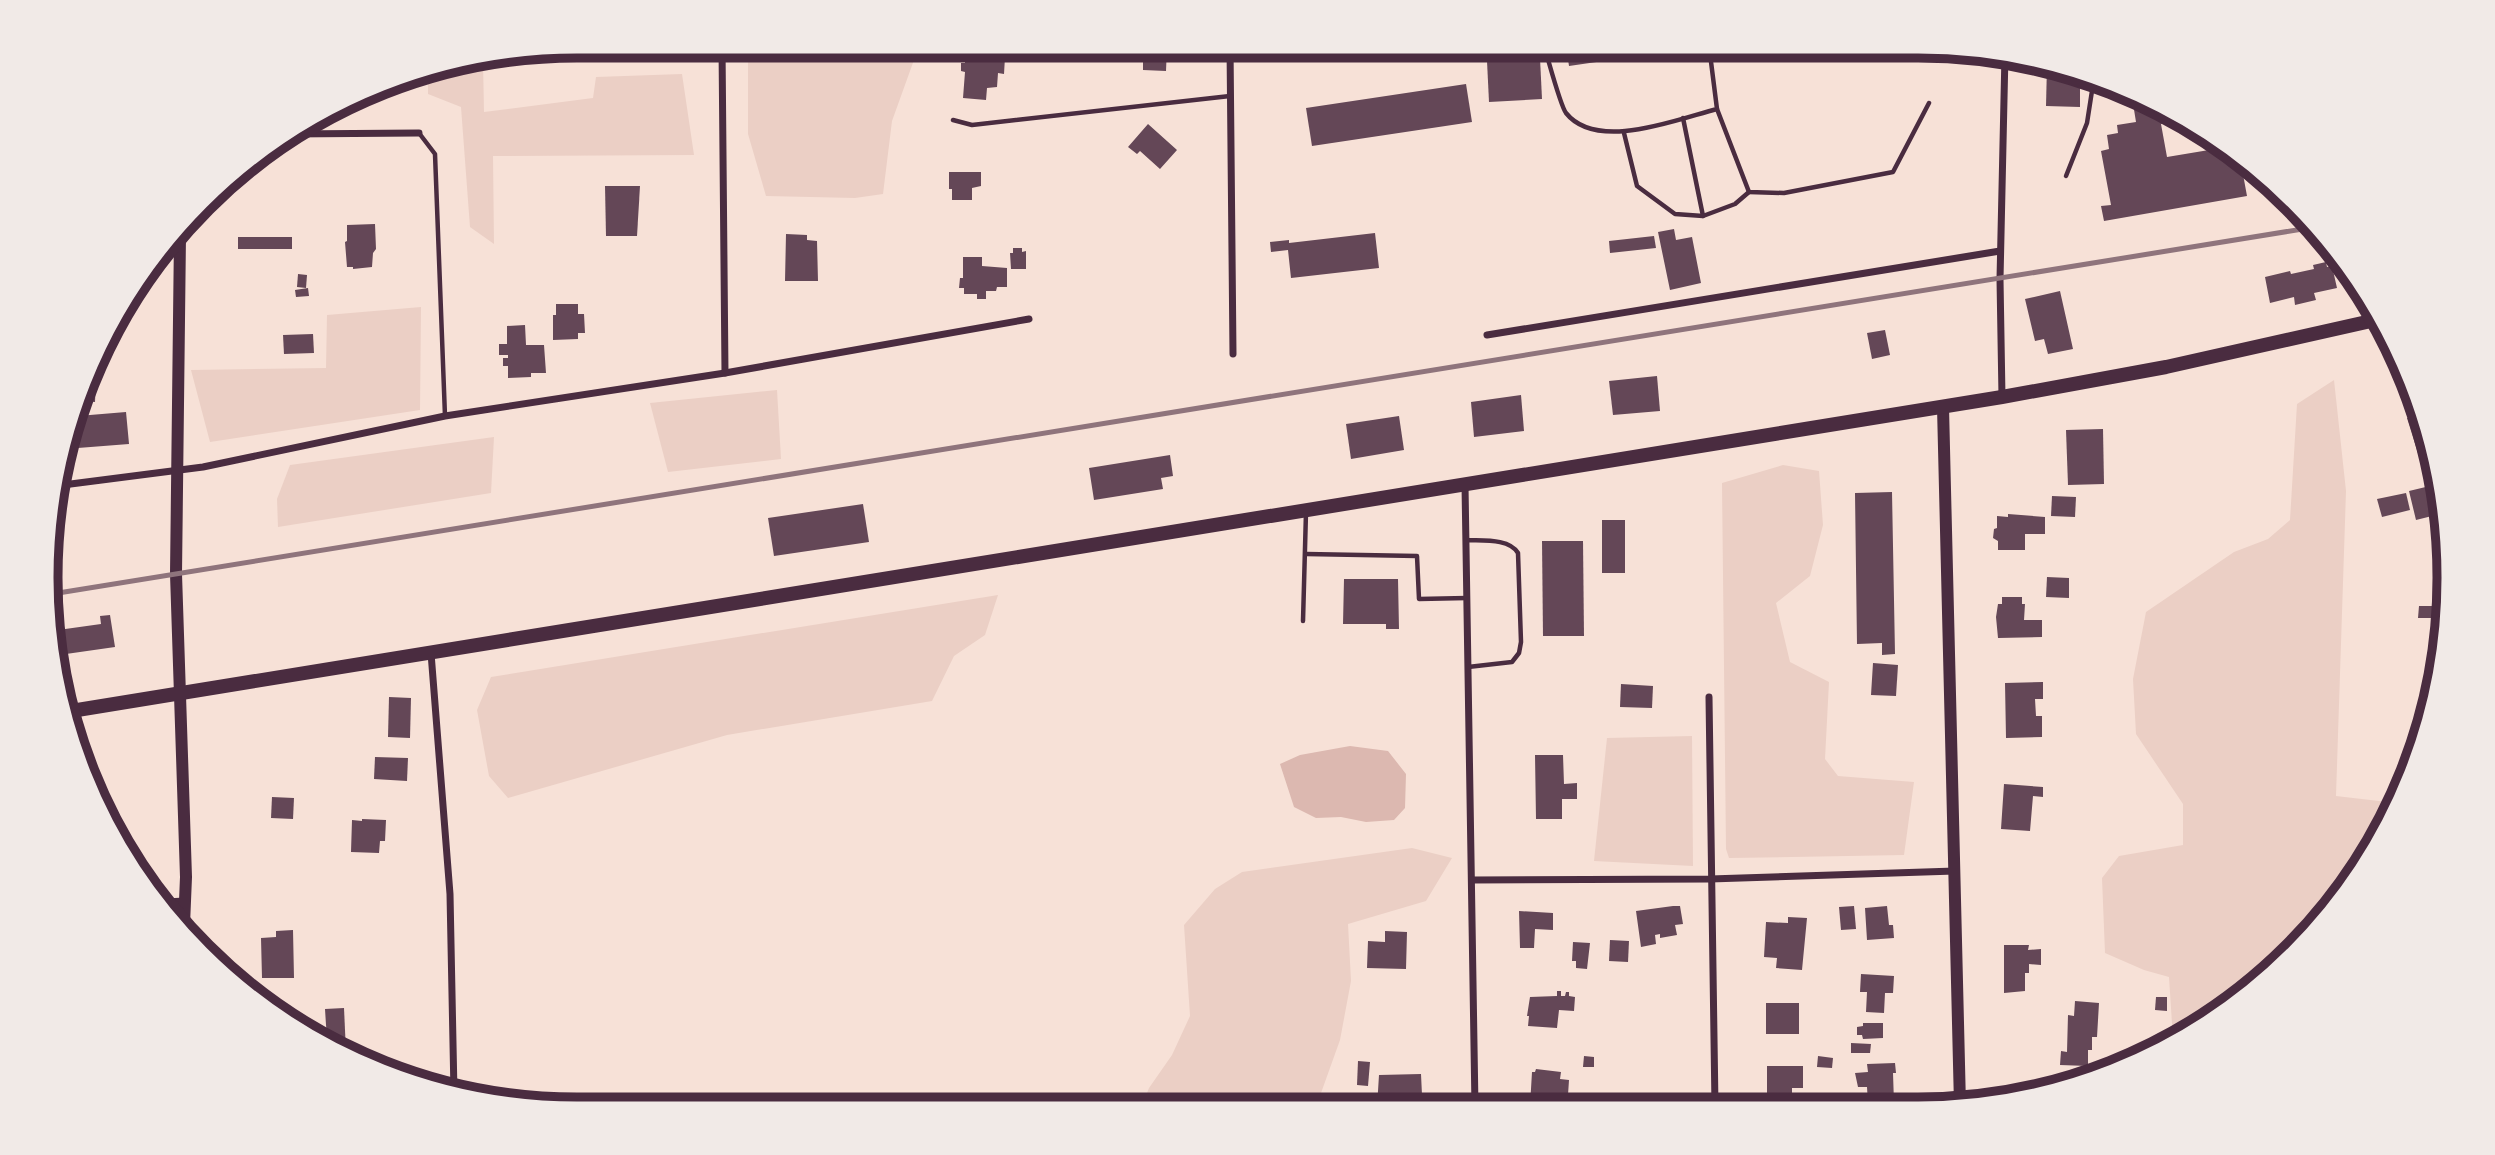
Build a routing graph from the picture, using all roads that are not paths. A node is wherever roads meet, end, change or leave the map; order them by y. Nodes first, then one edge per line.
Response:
1 (722, 58) edge
2 (1230, 58) edge
3 (1548, 58) edge
4 (1711, 58) edge
5 (2005, 65) edge
6 (2092, 88) edge
7 (1230, 96) junction
8 (1929, 103) dead end
9 (1717, 109) junction
10 (1683, 118) junction
11 (953, 120) dead end
12 (419, 133) joint
13 (1623, 133) junction
14 (307, 134) edge
15 (2066, 176) dead end
16 (1749, 192) junction
17 (1703, 216) junction
18 (180, 243) edge
19 (2000, 251) junction
20 (1029, 319) dead end
21 (2370, 321) edge
22 (1487, 335) dead end
23 (1233, 354) dead end
24 (725, 373) junction
25 (2002, 397) junction
26 (1943, 407) junction
27 (445, 416) junction
28 (177, 471) junction
29 (66, 485) edge
30 (1465, 485) junction
31 (1306, 511) junction
32 (1466, 540) junction
33 (1306, 554) junction
34 (1467, 598) junction
35 (1303, 621) dead end
36 (430, 652) junction
37 (1468, 667) junction
38 (180, 693) junction
39 (1709, 697) dead end
40 (75, 710) edge
41 (1955, 872) junction
42 (1710, 879) junction
43 (1472, 880) junction
44 (185, 901) junction
45 (171, 902) edge
46 (184, 917) edge
47 (454, 1082) edge
48 (1960, 1095) edge
49 (1475, 1097) edge
50 (1715, 1097) edge

1 - 24 street
2 - 7 street
3 - 13 lane
4 - 9 lane
5 - 19 street
6 - 15 lane
7 - 11 lane
7 - 23 street
8 - 16 lane
9 - 10 lane
9 - 16 lane
10 - 13 lane
10 - 17 lane
12 - 14 street
12 - 27 lane
13 - 17 lane
16 - 17 lane
18 - 28 street
19 - 22 street
19 - 25 street
20 - 24 street
21 - 25 main road
24 - 27 street
25 - 26 main road
26 - 30 main road
26 - 41 street
27 - 28 street
28 - 29 street
28 - 38 street
30 - 31 main road
30 - 32 street
31 - 33 lane
31 - 36 main road
32 - 34 street
32 - 37 lane
33 - 34 lane
33 - 35 lane
34 - 37 street
36 - 38 main road
36 - 47 street
37 - 43 street
38 - 40 main road
38 - 44 street
39 - 42 street
41 - 42 street
41 - 48 street
42 - 43 street
42 - 50 street
43 - 49 street
44 - 45 street
44 - 46 street

